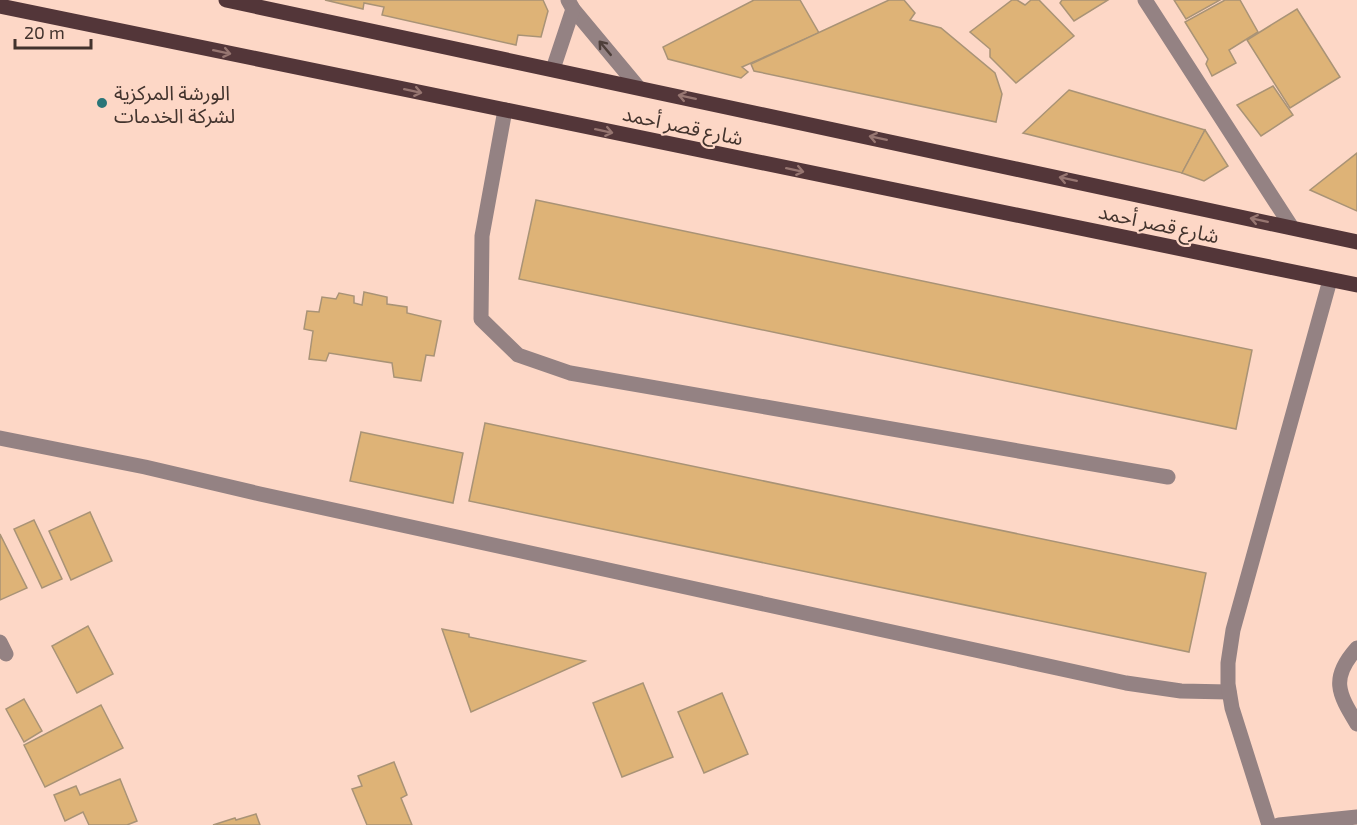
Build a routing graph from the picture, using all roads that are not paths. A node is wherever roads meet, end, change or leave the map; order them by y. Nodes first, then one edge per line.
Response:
1 (226, 0) edge
2 (1145, 0) edge
3 (571, 4) edge
4 (0, 6) edge
5 (553, 69) junction
6 (638, 87) junction
7 (505, 110) junction
8 (1291, 226) junction
9 (1357, 242) edge
10 (1330, 280) junction
11 (1357, 285) edge
12 (0, 438) edge
13 (1168, 477) dead end
14 (1357, 648) edge
15 (1229, 692) junction
16 (1357, 724) edge
17 (1357, 817) edge
18 (1269, 825) edge
19 (1279, 825) edge

1 - 5 main road, شارع قصر أحمد
2 - 8 street
3 - 5 street
6 -> 3 street
4 -> 7 main road, شارع قصر أحمد
5 - 6 main road, شارع قصر أحمد
8 -> 6 main road, شارع قصر أحمد
7 -> 10 main road, شارع قصر أحمد
7 - 13 street
8 - 9 main road, شارع قصر أحمد
10 - 11 main road, شارع قصر أحمد
10 - 15 street
12 - 15 street
14 - 16 street
15 - 18 street
17 - 19 street

